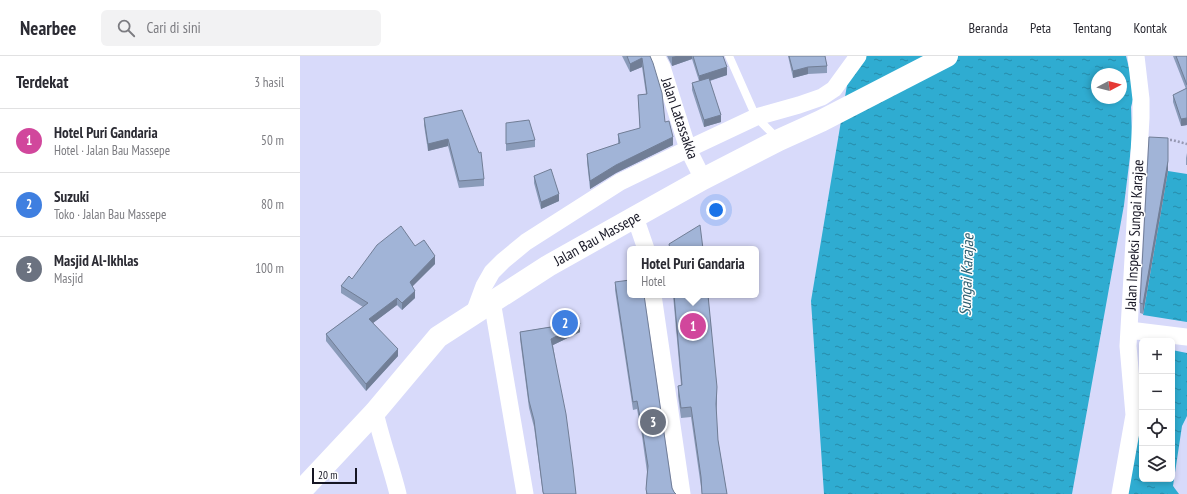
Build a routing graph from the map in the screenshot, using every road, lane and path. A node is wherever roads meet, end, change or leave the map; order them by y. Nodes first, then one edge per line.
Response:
1 (656, 56) edge
2 (729, 56) edge
3 (858, 56) edge
4 (947, 56) edge
5 (1136, 56) edge
6 (756, 117) junction
7 (779, 140) junction
8 (1140, 140) junction
9 (1187, 144) edge
10 (688, 149) junction
11 (703, 180) junction
12 (635, 217) junction
13 (645, 246) edge
14 (653, 298) edge
15 (492, 301) junction
16 (474, 313) junction
17 (1129, 330) junction
18 (1187, 336) edge
19 (374, 412) junction
20 (300, 492) edge
21 (398, 494) edge
22 (525, 494) edge
23 (682, 494) edge
24 (1120, 494) edge

1 - 10 street, Jalan Latassakka
2 - 6 lane
3 - 6 street
4 - 7 highway, Jalan Bau Massepe
5 - 8 street, Jalan Inspeksi Sungai Karajae
6 - 7 lane
6 - 10 street
7 - 11 highway, Jalan Bau Massepe
8 - 9 path
8 - 17 street, Jalan Inspeksi Sungai Karajae
10 - 11 street, Jalan Latassakka
10 - 16 street
11 - 12 highway, Jalan Bau Massepe
12 - 13 street
12 - 15 highway, Jalan Bau Massepe
14 - 23 street
15 - 16 highway, Jalan Bau Massepe
15 - 22 street
16 - 19 highway, Jalan Bau Massepe
17 - 18 street
17 - 24 street, Jalan Inspeksi Sungai Karajae
19 - 20 highway, Jalan Bau Massepe
19 - 21 street

